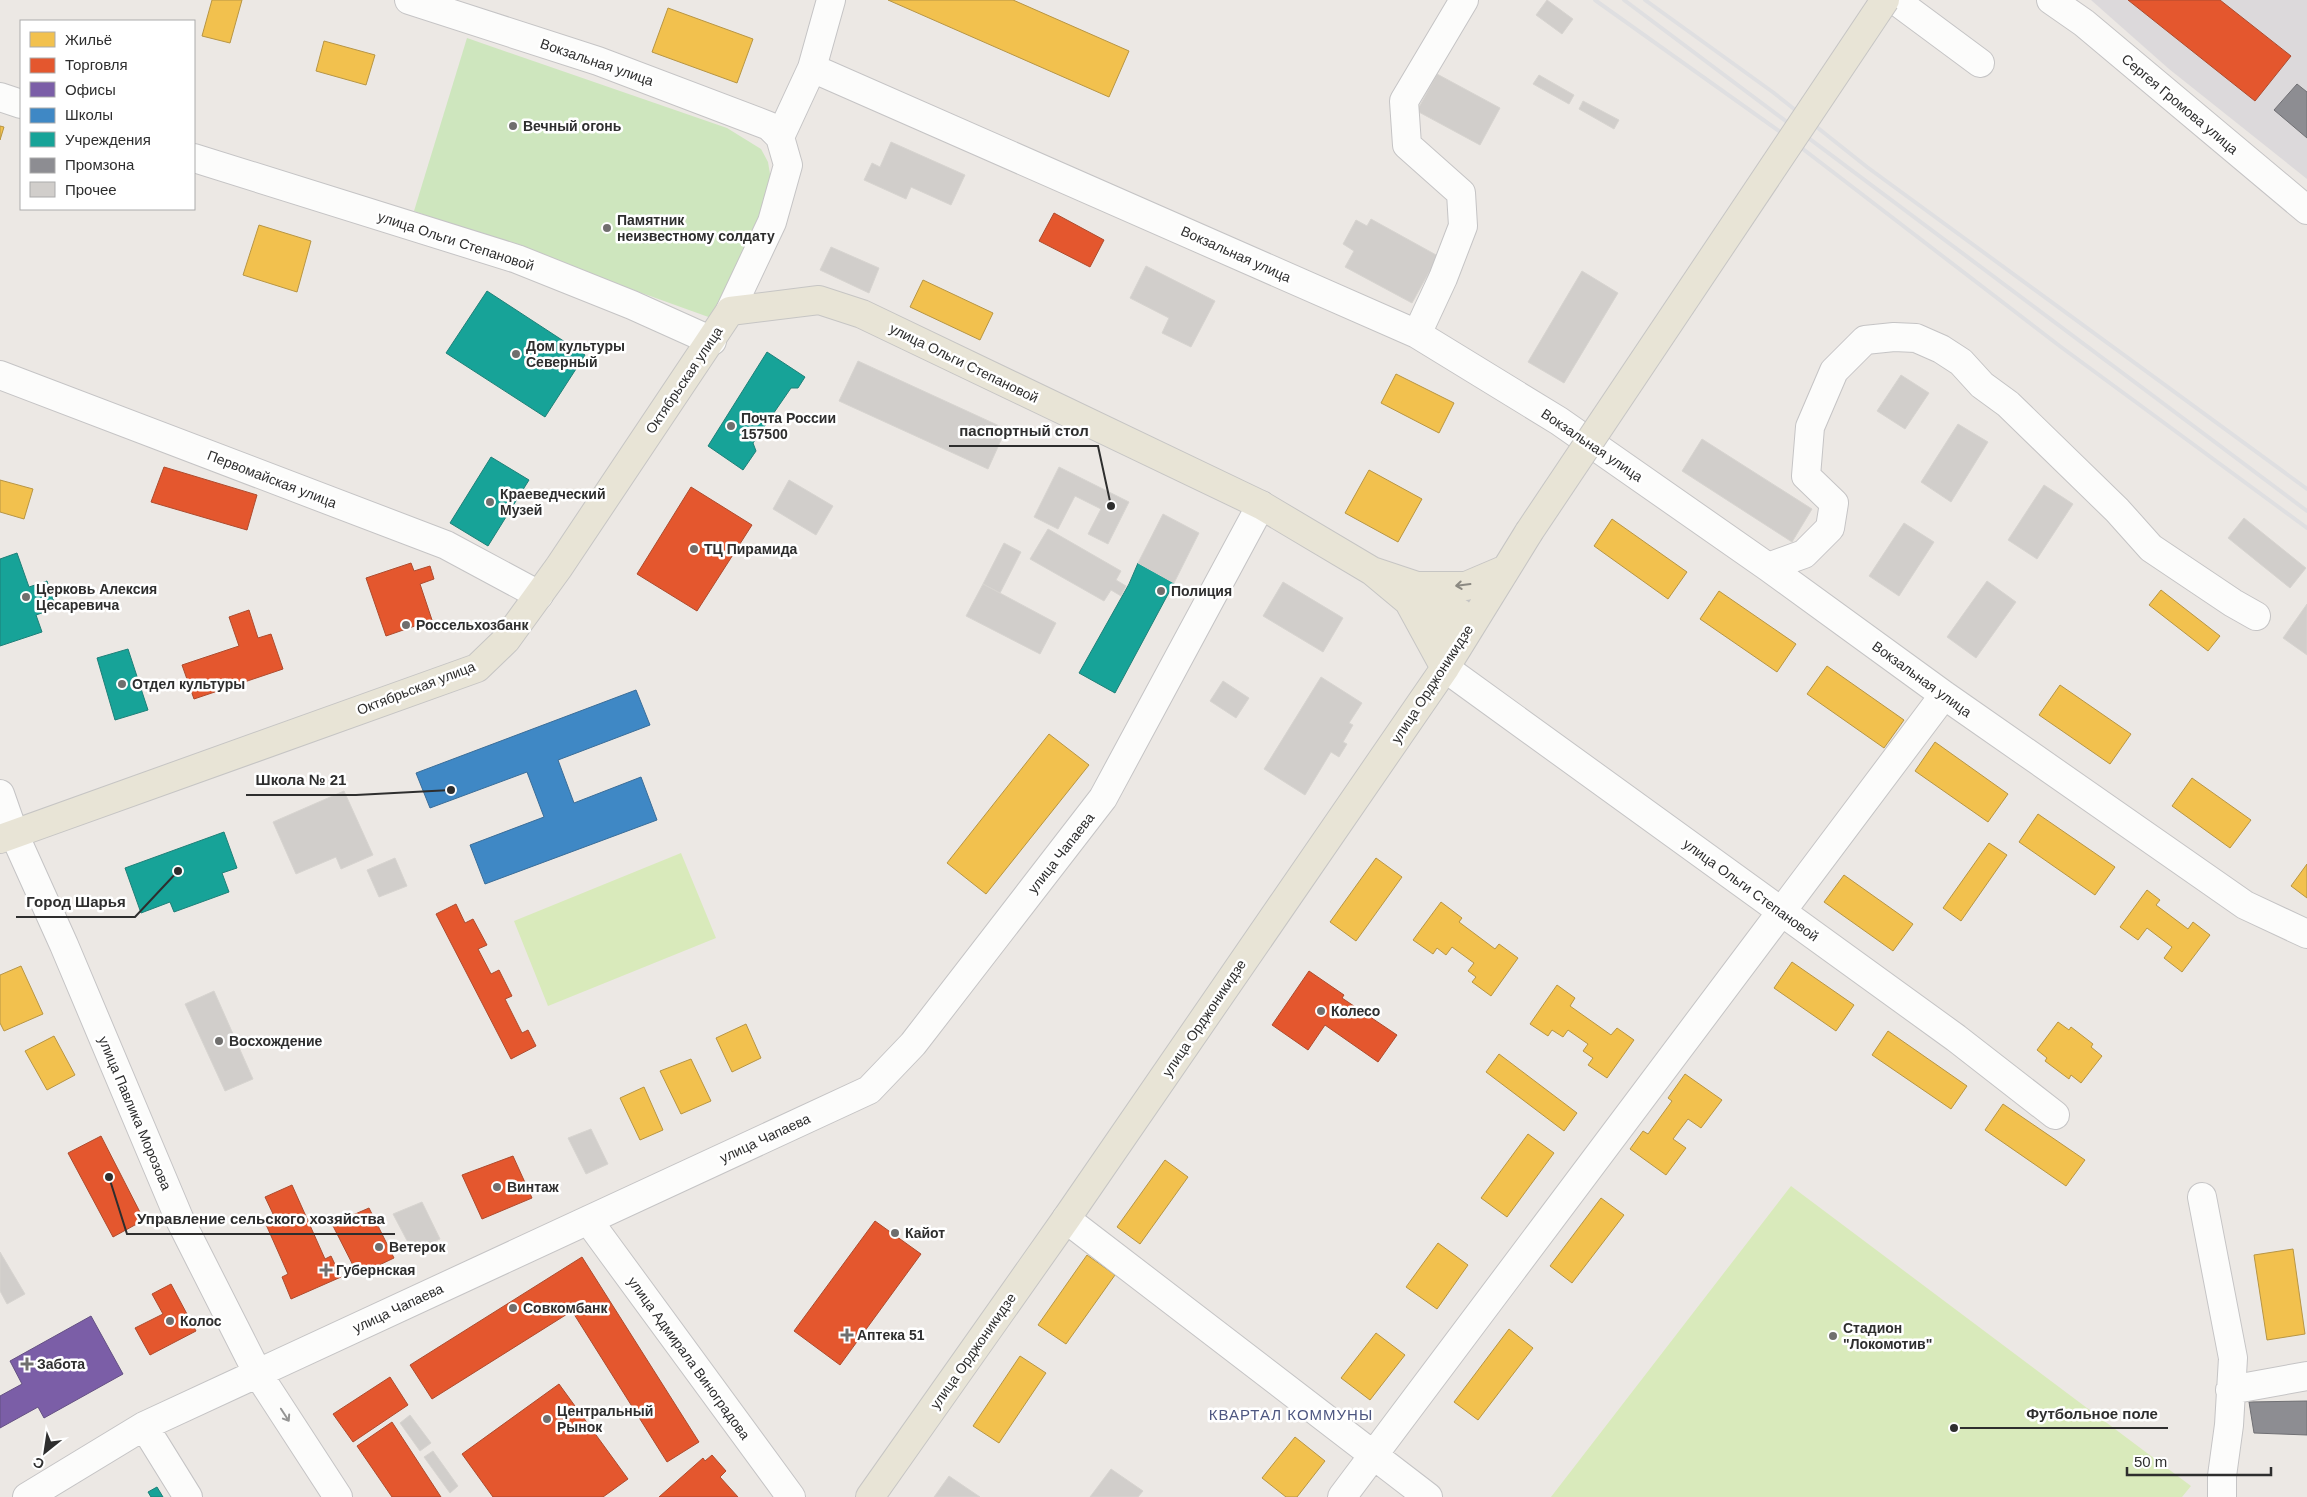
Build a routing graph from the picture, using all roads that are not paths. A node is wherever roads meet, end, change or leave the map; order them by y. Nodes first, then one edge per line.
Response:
1 (409, 0) edge
2 (830, 0) edge
3 (1464, 0) edge
4 (1885, 0) edge
5 (1895, 0) edge
6 (2051, 0) edge
7 (1980, 63) dead end
8 (812, 68) junction
9 (0, 97) edge
10 (20, 104) edge
11 (780, 137) junction
12 (195, 158) edge
13 (2307, 210) edge
14 (730, 311) junction
15 (1417, 334) junction
16 (712, 341) junction
17 (2, 381) edge
18 (1261, 505) junction
19 (1768, 567) junction
20 (1506, 569) junction
21 (1413, 593) junction
22 (539, 595) junction
23 (2256, 616) dead end
24 (1468, 630) junction
25 (1445, 668) junction
26 (1944, 695) junction
27 (0, 794) edge
28 (7, 836) edge
29 (1782, 912) junction
30 (2307, 934) edge
31 (2055, 1115) dead end
32 (2202, 1198) dead end
33 (1066, 1219) junction
34 (588, 1220) junction
35 (258, 1374) junction
36 (2307, 1376) edge
37 (2230, 1390) junction
38 (144, 1426) junction
39 (1373, 1455) junction
40 (27, 1497) edge
41 (188, 1497) edge
42 (338, 1497) edge
43 (790, 1497) edge
44 (870, 1497) edge
45 (1342, 1497) edge
46 (1428, 1497) edge
47 (2222, 1497) edge

1 - 11 street, Вокзальная улица
2 - 8 street
3 - 15 street
4 - 20 main road, улица Орджоникидзе, bridge
5 - 7 street
6 - 13 street, Сергея Громова улица
8 - 11 street
8 - 15 street, Вокзальная улица
9 - 10 street
11 - 14 street
12 - 16 street, улица Ольги Степановой
14 - 16 main road, Октябрьская улица
14 - 18 main road, улица Ольги Степановой
15 - 19 street, Вокзальная улица
16 - 22 main road, Октябрьская улица
17 - 22 street, Первомайская улица
18 - 21 main road, улица Ольги Степановой
18 - 34 street, улица Чапаева
19 - 23 street
19 - 26 street, Вокзальная улица
20 -> 21 main road
20 - 24 main road, улица Орджоникидзе
21 - 24 main road
21 - 25 main road
22 - 28 main road, Октябрьская улица
24 - 25 main road, улица Орджоникидзе
25 - 29 street, улица Ольги Степановой
25 - 33 main road, улица Орджоникидзе
26 - 29 street
26 - 30 street, Вокзальная улица
27 - 28 street, улица Павлика Морозова
28 - 35 street, улица Павлика Морозова
29 - 31 street, улица Ольги Степановой
29 - 39 street
32 - 37 street
33 - 39 street
33 - 44 main road, улица Орджоникидзе
34 - 35 street, улица Чапаева
34 - 43 street, улица Адмирала Виноградова
35 - 38 street, улица Чапаева
35 -> 42 street, улица Павлика Морозова
36 - 37 street
37 - 47 street
38 - 40 street, улица Чапаева
38 - 41 street
39 - 45 street
39 - 46 street

